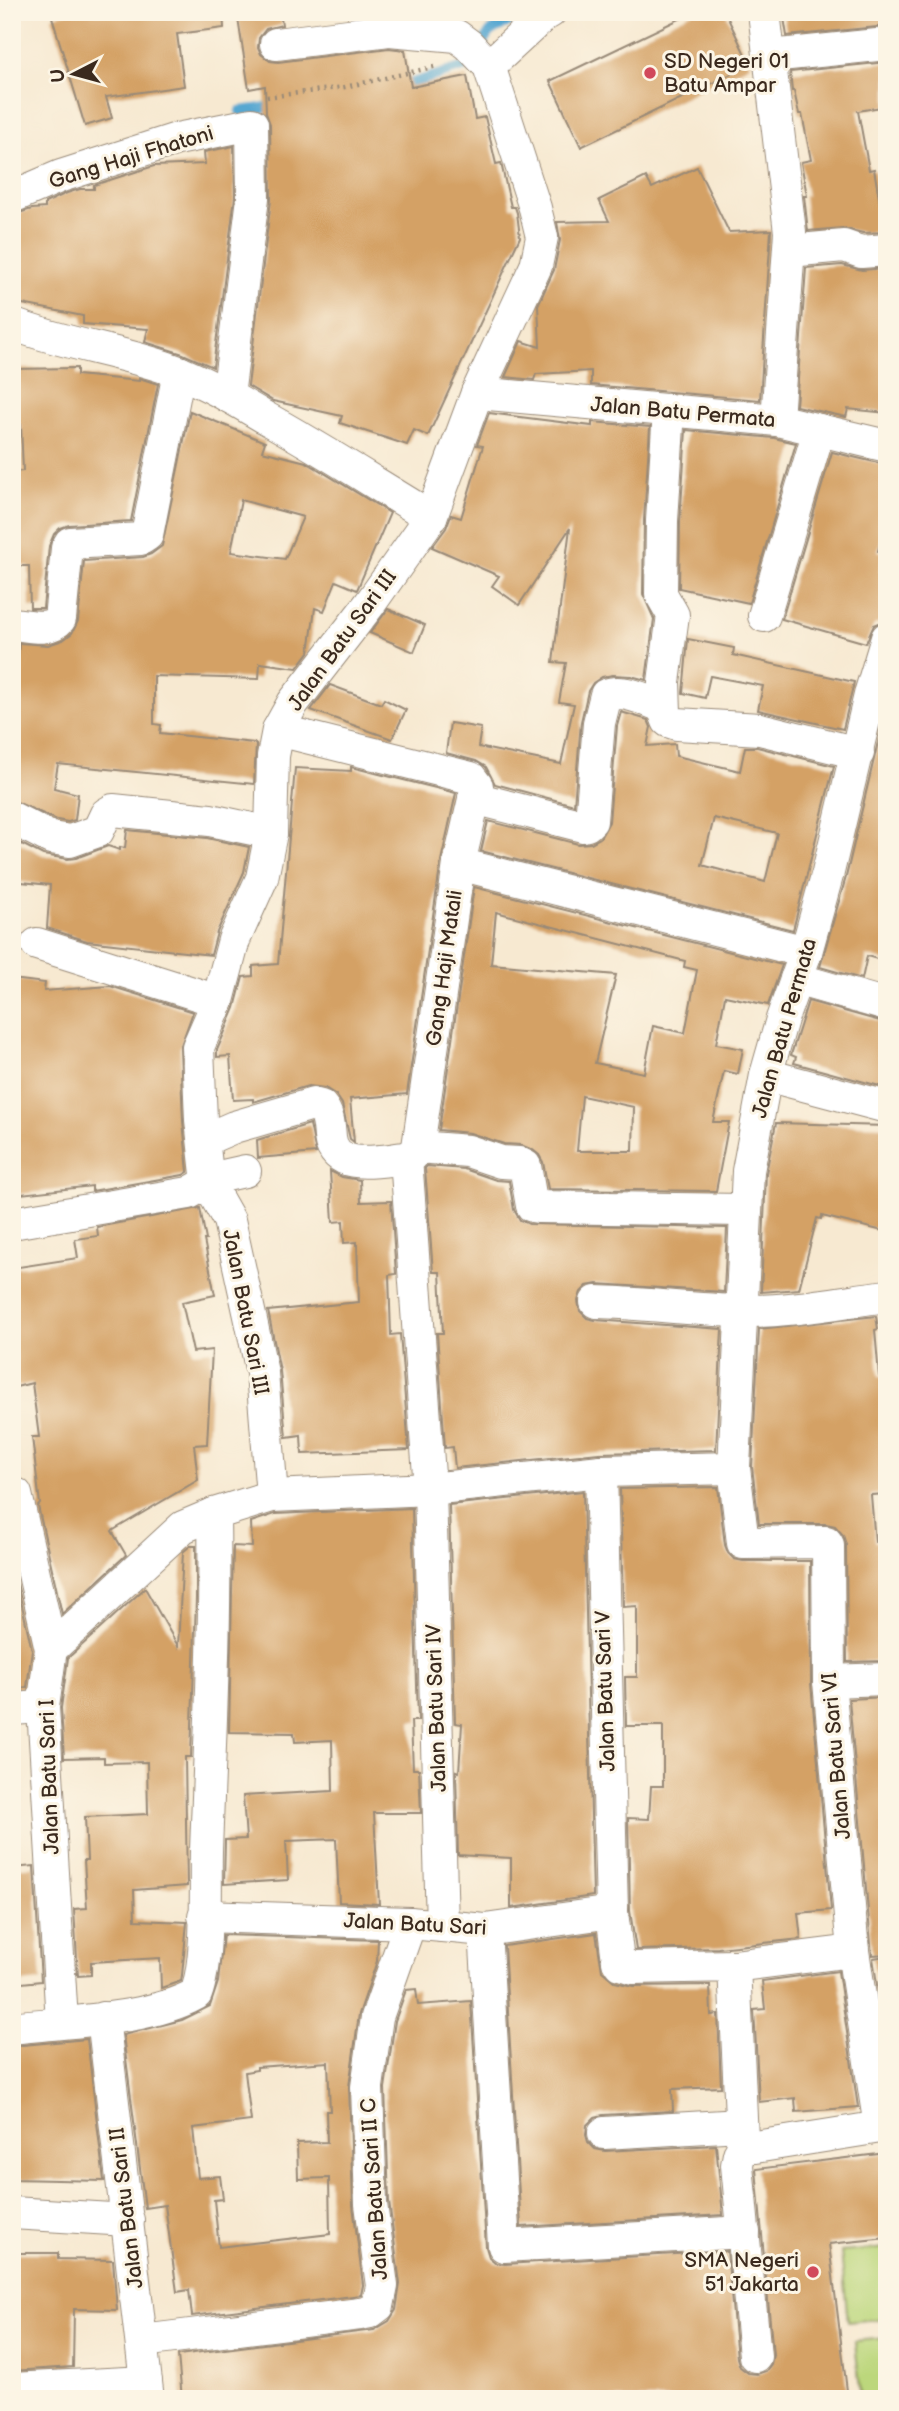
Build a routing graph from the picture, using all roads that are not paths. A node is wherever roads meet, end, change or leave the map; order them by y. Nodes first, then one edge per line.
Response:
1 (550, 12) edge
2 (764, 12) edge
3 (276, 44) dead end
4 (887, 44) edge
5 (477, 53) junction
6 (770, 56) junction
7 (12, 197) edge
8 (887, 250) edge
9 (789, 251) junction
10 (12, 324) edge
11 (179, 372) junction
12 (477, 393) junction
13 (228, 396) junction
14 (668, 410) junction
15 (777, 419) junction
16 (819, 430) junction
17 (887, 446) edge
18 (431, 517) junction
19 (764, 616) dead end
20 (12, 624) edge
21 (887, 638) edge
22 (879, 694) edge
23 (664, 707) junction
24 (278, 730) junction
25 (858, 753) junction
26 (474, 798) junction
27 (12, 818) edge
28 (271, 834) junction
29 (459, 864) junction
30 (37, 944) dead end
31 (801, 965) junction
32 (218, 1002) junction
33 (887, 1005) edge
34 (766, 1075) junction
35 (887, 1107) edge
36 (217, 1135) junction
37 (412, 1153) junction
38 (224, 1177) junction
39 (744, 1210) junction
40 (12, 1223) edge
41 (887, 1296) edge
42 (596, 1302) dead end
43 (743, 1311) junction
44 (734, 1468) junction
45 (601, 1471) junction
46 (430, 1489) junction
47 (16, 1494) dead end
48 (272, 1496) junction
49 (214, 1514) junction
50 (51, 1650) junction
51 (887, 1679) edge
52 (829, 1681) junction
53 (43, 1707) junction
54 (12, 1709) edge
55 (612, 1912) junction
56 (204, 1916) junction
57 (410, 1923) junction
58 (442, 1926) junction
59 (485, 1930) junction
60 (853, 1951) junction
61 (734, 1966) junction
62 (103, 2018) junction
63 (62, 2022) junction
64 (12, 2028) edge
65 (883, 2126) edge
66 (604, 2133) dead end
67 (744, 2135) junction
68 (12, 2213) edge
69 (128, 2220) junction
70 (744, 2232) junction
71 (142, 2341) junction
72 (755, 2356) dead end
73 (12, 2389) edge
74 (147, 2391) edge

1 - 5 street
2 - 6 street
3 - 5 street
4 - 6 street
5 - 12 street, Jalan Batu Sari III
6 - 9 street
7 - 13 street, Gang Haji Fhatoni
8 - 9 street
9 - 15 street
10 - 11 street
11 - 13 street
11 - 20 street
12 - 14 street, Jalan Batu Permata
12 - 18 street, Jalan Batu Sari III
13 - 18 street
14 - 15 street, Jalan Batu Permata
14 - 23 street
15 - 16 street, Jalan Batu Permata
16 - 17 street, Jalan Batu Permata
16 - 19 street
18 - 24 street, Jalan Batu Sari III
21 - 22 street, Jalan Batu Permata
22 - 25 street, Jalan Batu Permata
23 - 25 street
23 - 26 street
24 - 26 street
24 - 28 street, Jalan Batu Sari III
25 - 31 street, Jalan Batu Permata
26 - 29 street
27 - 28 street
28 - 32 street, Jalan Batu Sari III
29 - 31 street, Gang Haji Matali
29 - 37 street, Gang Haji Matali
30 - 32 street
31 - 33 street, Gang Haji Matali
31 - 34 street, Jalan Batu Permata
32 - 36 street, Jalan Batu Sari III
34 - 35 street
34 - 39 street, Jalan Batu Permata
36 - 37 street
36 - 38 street, Jalan Batu Sari III
37 - 39 street
37 - 46 street, Gang Haji Matali
38 - 40 street
38 - 48 street, Jalan Batu Sari III
39 - 43 street, Jalan Batu Permata
41 - 43 street
42 - 43 street
43 - 44 street, Jalan Batu Permata
44 - 45 street
44 - 52 street, Jalan Batu Sari VI
45 - 46 street
45 - 55 street, Jalan Batu Sari V
46 - 48 street
46 - 58 street, Jalan Batu Sari IV
47 - 50 street, Jalan Batu Sari I
48 - 49 street
49 - 50 street
49 - 56 street
50 - 53 street, Jalan Batu Sari I
51 - 52 street
52 - 60 street, Jalan Batu Sari VI
53 - 54 street
53 - 63 street, Jalan Batu Sari I
55 - 59 street, Jalan Batu Sari
55 - 61 street
56 - 57 street, Jalan Batu Sari
56 - 62 street
57 - 58 street, Jalan Batu Sari
57 - 71 street, Jalan Batu Sari II C
58 - 59 street, Jalan Batu Sari
59 - 70 street
60 - 61 street
60 - 65 street, Jalan Batu Sari VI
61 - 67 street
62 - 63 street
62 - 69 street, Jalan Batu Sari II
63 - 64 street
65 - 67 street
66 - 67 street
67 - 70 street
68 - 69 street
69 - 71 street, Jalan Batu Sari II
70 - 72 street
71 - 74 street, Jalan Batu Sari II
73 - 74 street

